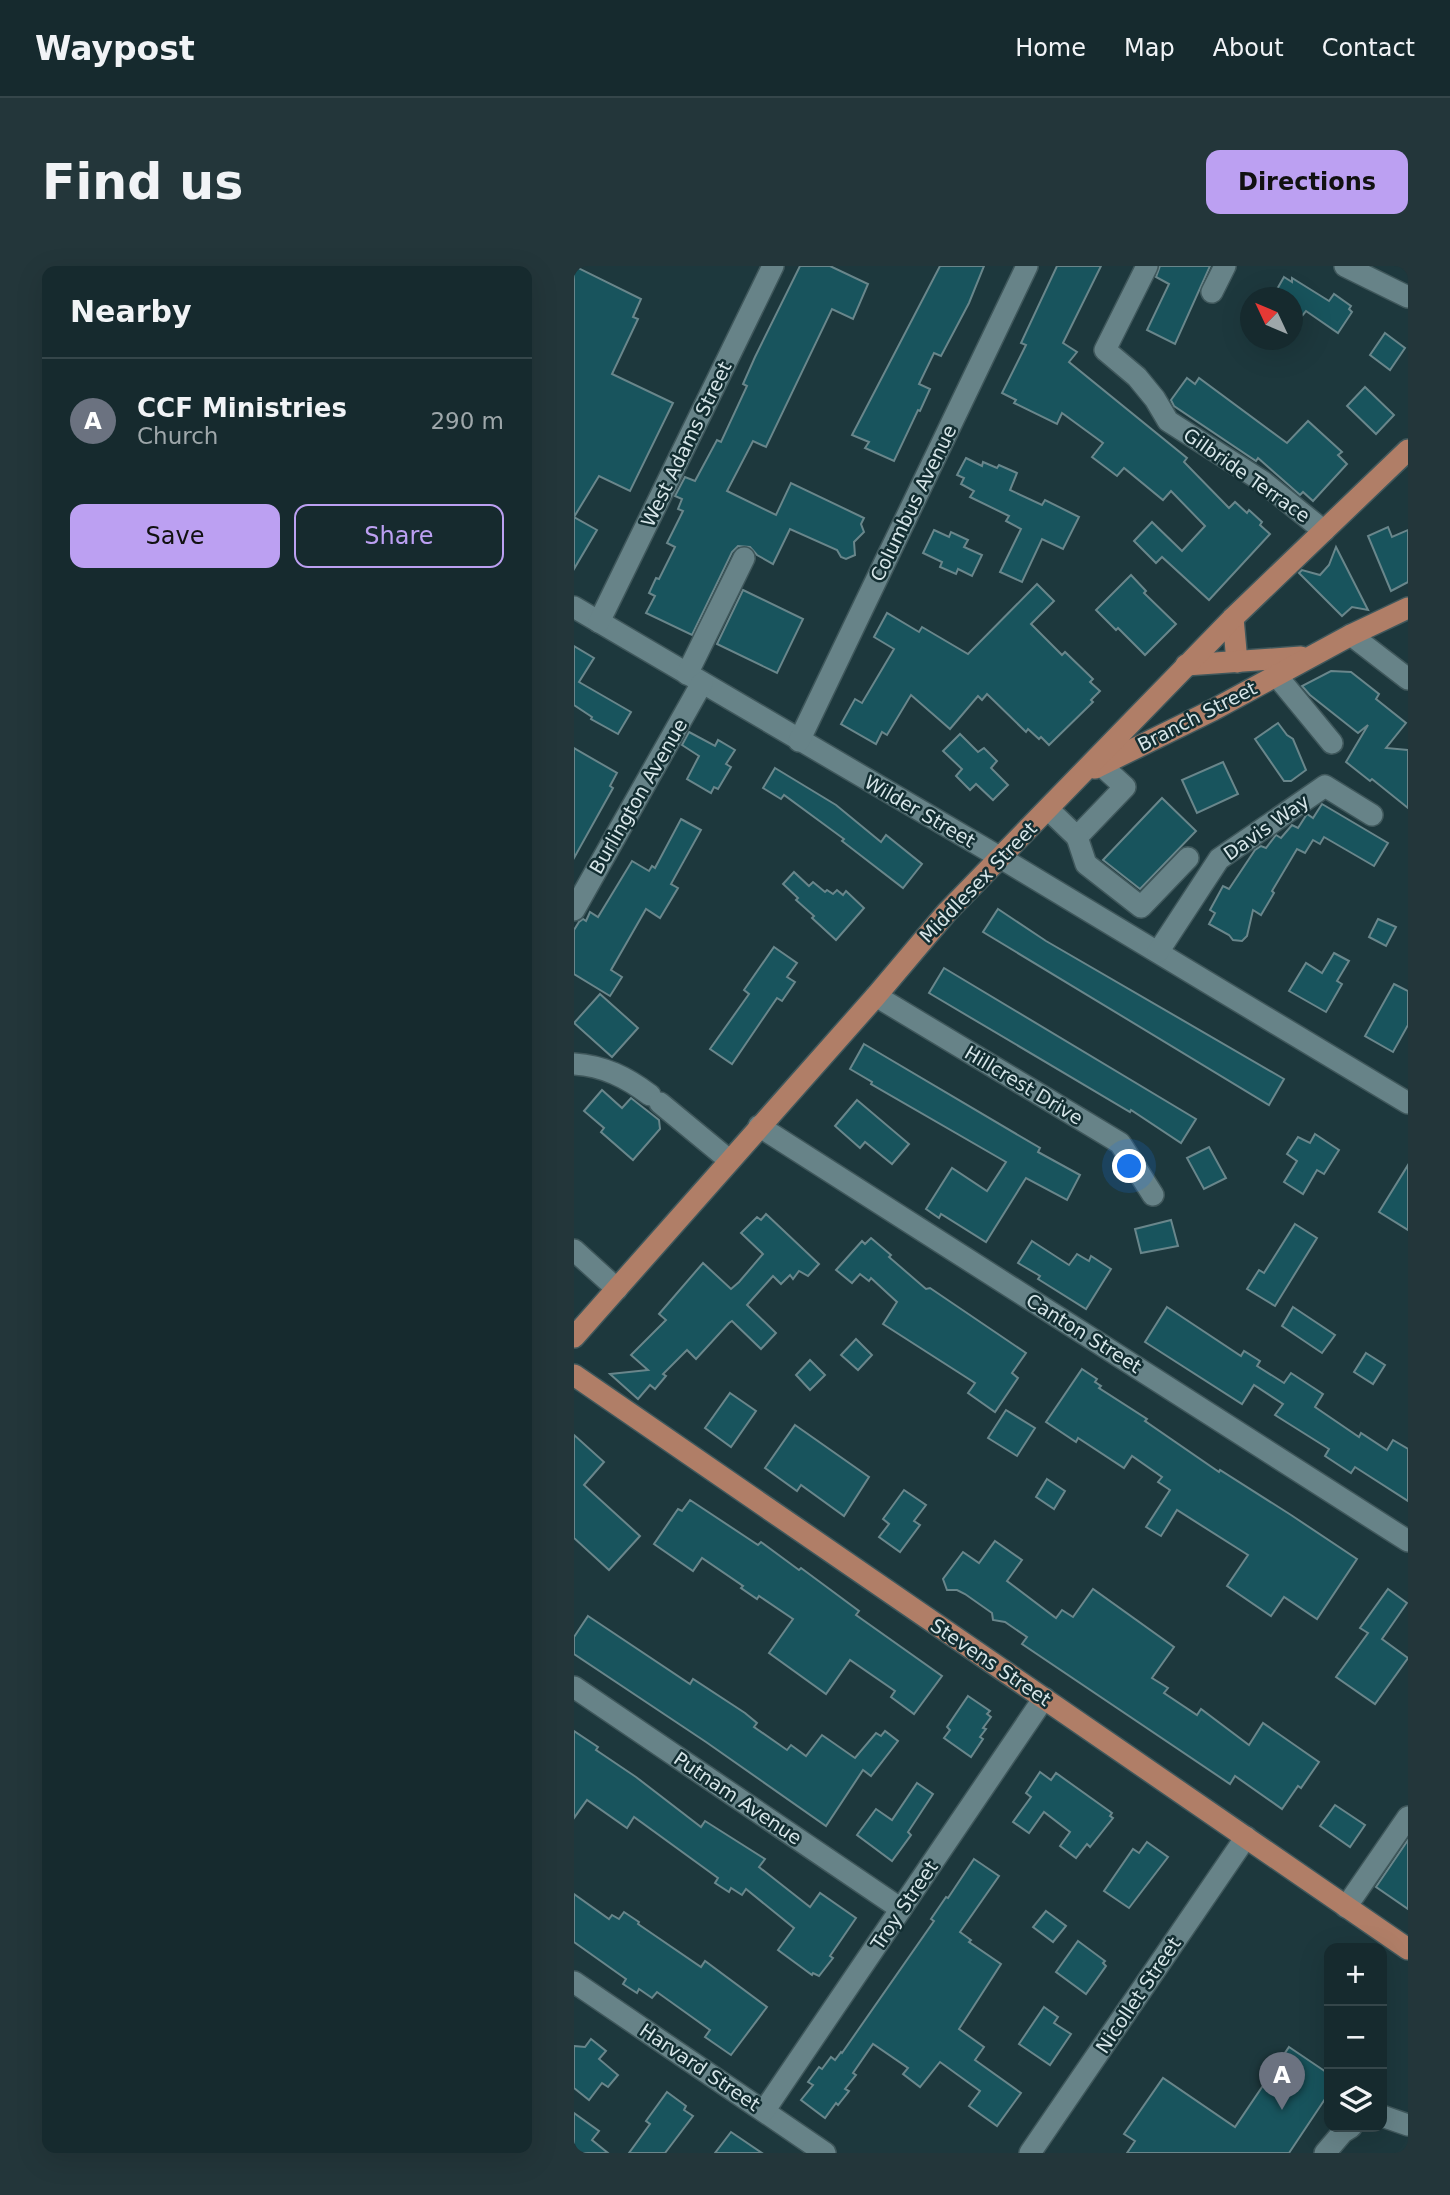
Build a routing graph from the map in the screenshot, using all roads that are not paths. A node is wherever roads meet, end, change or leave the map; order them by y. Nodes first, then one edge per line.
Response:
1 (773, 266) edge
2 (1027, 266) edge
3 (1147, 266) edge
4 (1225, 266) edge
5 (1345, 266) edge
6 (1212, 292) dead end
7 (1408, 297) edge
8 (1408, 450) edge
9 (1324, 531) junction
10 (744, 558) dead end
11 (574, 607) edge
12 (1408, 608) edge
13 (1233, 618) junction
14 (599, 622) junction
15 (1350, 635) junction
16 (1310, 657) junction
17 (1237, 662) junction
18 (1186, 665) junction
19 (1276, 675) junction
20 (695, 679) junction
21 (1408, 679) edge
22 (799, 741) junction
23 (1332, 743) dead end
24 (1092, 770) junction
25 (1048, 809) junction
26 (1372, 815) dead end
27 (1077, 837) junction
28 (1001, 858) junction
29 (1188, 858) dead end
30 (574, 909) edge
31 (1158, 952) junction
32 (876, 996) junction
33 (574, 1065) edge
34 (1408, 1103) edge
35 (759, 1126) junction
36 (729, 1160) junction
37 (1153, 1195) dead end
38 (574, 1250) edge
39 (617, 1289) junction
40 (574, 1337) edge
41 (574, 1375) edge
42 (1408, 1541) edge
43 (574, 1687) edge
44 (1044, 1698) junction
45 (1408, 1817) edge
46 (1246, 1837) junction
47 (1346, 1907) junction
48 (901, 1909) junction
49 (1408, 1949) edge
50 (574, 1982) edge
51 (764, 2111) junction
52 (1387, 2118) edge
53 (1408, 2125) edge
54 (1343, 2132) edge
55 (825, 2153) edge
56 (1030, 2153) edge
57 (1325, 2153) edge

1 - 14 street, West Adams Street
2 - 22 street, Columbus Avenue
3 - 9 street, Gilbride Terrace
4 - 6 street
5 - 7 street
8 - 9 main road, Middlesex Street
9 - 13 main road, Middlesex Street
10 - 20 street, Burlington Avenue
11 - 14 street, Wilder Street
12 - 15 main road, Branch Street
13 - 17 main road, Branch Street
13 - 18 main road, Middlesex Street
14 - 20 street, Wilder Street
15 - 16 main road, Branch Street
15 - 21 street
16 - 17 main road, Branch Street
16 - 19 main road, Branch Street
17 - 18 main road, Branch Street
18 - 24 main road, Middlesex Street
19 - 23 street
19 - 24 main road, Branch Street
20 - 22 street, Wilder Street
20 - 30 street, Burlington Avenue
22 - 28 street, Wilder Street
24 - 25 main road, Middlesex Street
24 - 27 street
25 - 27 street
25 - 28 main road, Middlesex Street
26 - 31 street, Davis Way
27 - 29 street
28 - 31 street, Wilder Street
28 - 32 main road, Middlesex Street
31 - 34 street, Wilder Street
32 - 35 main road, Middlesex Street
32 - 37 street, Hillcrest Drive
33 - 36 street
35 - 36 main road, Middlesex Street
35 - 42 street, Canton Street
36 - 39 main road, Middlesex Street
38 - 39 street
39 - 40 main road, Middlesex Street
41 - 44 main road, Stevens Street
43 - 48 street, Putnam Avenue
44 - 46 main road, Stevens Street
44 - 48 street, Troy Street
45 - 47 street
46 - 47 main road, Stevens Street
46 - 56 street, Nicollet Street
47 - 49 main road, Stevens Street
48 - 51 street, Troy Street
50 - 51 street, Harvard Street
51 - 55 street, Harvard Street
52 - 53 street
54 - 57 street

